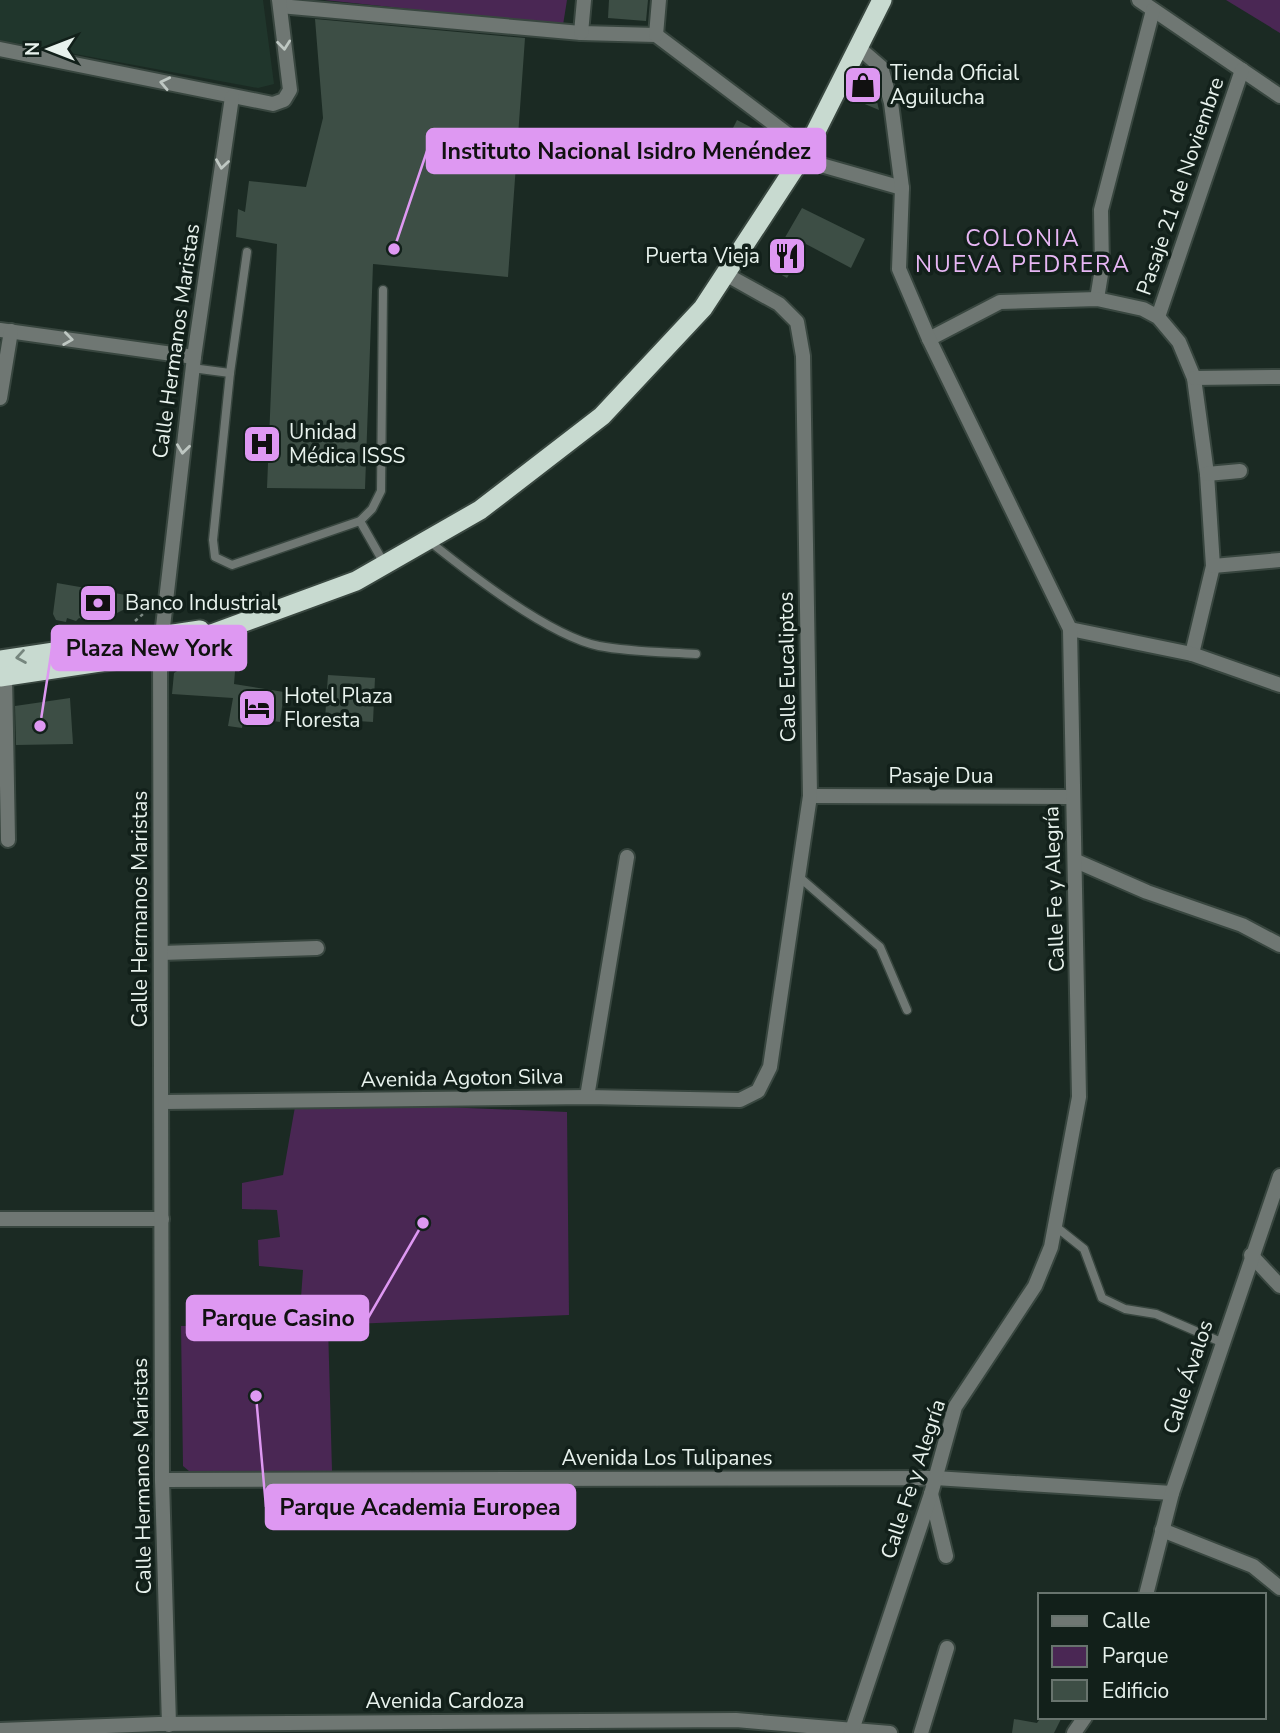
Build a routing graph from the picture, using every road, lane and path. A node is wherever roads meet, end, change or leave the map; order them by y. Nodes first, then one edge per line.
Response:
1 (584, 0) edge
2 (659, 0) edge
3 (882, 0) edge
4 (1139, 0) edge
5 (280, 3) edge
6 (1153, 10) junction
7 (581, 33) junction
8 (656, 35) junction
9 (859, 48) junction
10 (0, 49) edge
11 (1242, 70) junction
12 (1280, 96) edge
13 (232, 97) junction
14 (804, 154) junction
15 (902, 188) junction
16 (247, 252) dead end
17 (727, 275) junction
18 (383, 290) dead end
19 (1097, 299) junction
20 (1158, 317) junction
21 (6, 330) edge
22 (929, 339) junction
23 (193, 362) junction
24 (230, 373) junction
25 (1280, 377) edge
26 (1194, 378) junction
27 (0, 398) edge
28 (1240, 471) dead end
29 (1207, 474) junction
30 (360, 522) junction
31 (429, 541) junction
32 (1280, 560) edge
33 (385, 565) junction
34 (1213, 566) junction
35 (165, 605) junction
36 (131, 624) dead end
37 (1070, 629) junction
38 (160, 643) junction
39 (696, 654) dead end
40 (1192, 654) junction
41 (2, 671) edge
42 (1280, 685) edge
43 (810, 796) junction
44 (1071, 797) junction
45 (8, 840) dead end
46 (628, 857) dead end
47 (1076, 861) junction
48 (798, 876) junction
49 (1280, 945) edge
50 (317, 948) dead end
51 (161, 953) junction
52 (907, 1010) dead end
53 (758, 1091) joint
54 (587, 1097) junction
55 (163, 1102) junction
56 (1280, 1176) edge
57 (0, 1219) edge
58 (162, 1219) junction
59 (1055, 1226) junction
60 (1251, 1255) junction
61 (1280, 1286) edge
62 (1221, 1342) junction
63 (934, 1478) junction
64 (162, 1480) junction
65 (1172, 1493) junction
66 (931, 1494) junction
67 (1162, 1530) junction
68 (946, 1556) dead end
69 (1280, 1588) edge
70 (1146, 1593) edge
71 (947, 1648) dead end
72 (735, 1727) edge
73 (169, 1729) edge
74 (0, 1730) edge
75 (852, 1730) edge
76 (890, 1733) edge
77 (921, 1733) edge

1 - 7 street
2 - 8 street
3 - 9 highway
4 - 6 street
5 - 7 street
5 -> 13 street
6 - 11 street
6 - 19 street
7 - 8 street
8 - 14 street
9 - 14 highway
9 - 15 street, Calle Fe y Alegría
13 -> 10 street
11 - 12 street
11 - 20 street, Pasaje 21 de Noviembre
13 -> 23 street, Calle Hermanos Maristas
14 - 15 street
14 - 17 highway
15 - 22 street, Calle Fe y Alegría
16 - 24 lane
17 - 31 highway
17 - 43 street, Calle Eucaliptos
18 - 30 lane
19 - 20 street
19 - 22 street
20 - 26 street
21 -> 23 street
21 - 27 street
22 - 37 street, Calle Fe y Alegría
23 - 24 lane
23 -> 35 street, Calle Hermanos Maristas
24 - 30 lane
25 - 26 street
26 - 29 street
28 - 29 street
29 - 34 street
30 - 33 lane
31 - 33 highway
31 - 39 lane
32 - 34 street
33 - 38 highway
34 - 40 street
35 - 36 path
35 - 38 street, Calle Hermanos Maristas
37 - 40 street
37 - 44 street, Calle Fe y Alegría
38 - 41 highway
38 - 51 street, Calle Hermanos Maristas
40 - 42 street
41 - 45 street
43 - 44 street, Pasaje Dua
43 - 48 street, Calle Eucaliptos
44 - 47 street, Calle Fe y Alegría
46 - 54 street
47 - 49 street
47 - 59 street, Calle Fe y Alegría
48 - 52 lane
48 - 53 street, Calle Eucaliptos
50 - 51 street
51 - 55 street, Calle Hermanos Maristas
53 - 54 street, Avenida Agoton Silva
54 - 55 street, Avenida Agoton Silva
55 - 58 street, Calle Hermanos Maristas
56 - 60 street, Calle Ávalos
57 - 58 street
58 - 64 street, Calle Hermanos Maristas
59 - 62 lane
59 - 63 street, Calle Fe y Alegría
60 - 61 street
60 - 62 street, Calle Ávalos
62 - 65 street, Calle Ávalos
63 - 64 street, Avenida Los Tulipanes
63 - 65 street, Avenida Los Tulipanes
63 - 66 street, Calle Fe y Alegría
64 - 73 street, Calle Hermanos Maristas
65 - 67 street, Calle Ávalos
66 - 68 street
66 - 75 street, Calle Fe y Alegría
67 - 69 street
67 - 70 street, Calle Ávalos
71 - 77 street
72 - 73 street, Avenida Cardoza
72 - 75 street, Avenida Cardoza
73 - 74 street, Avenida Cardoza
75 - 76 street, Avenida Cardoza

